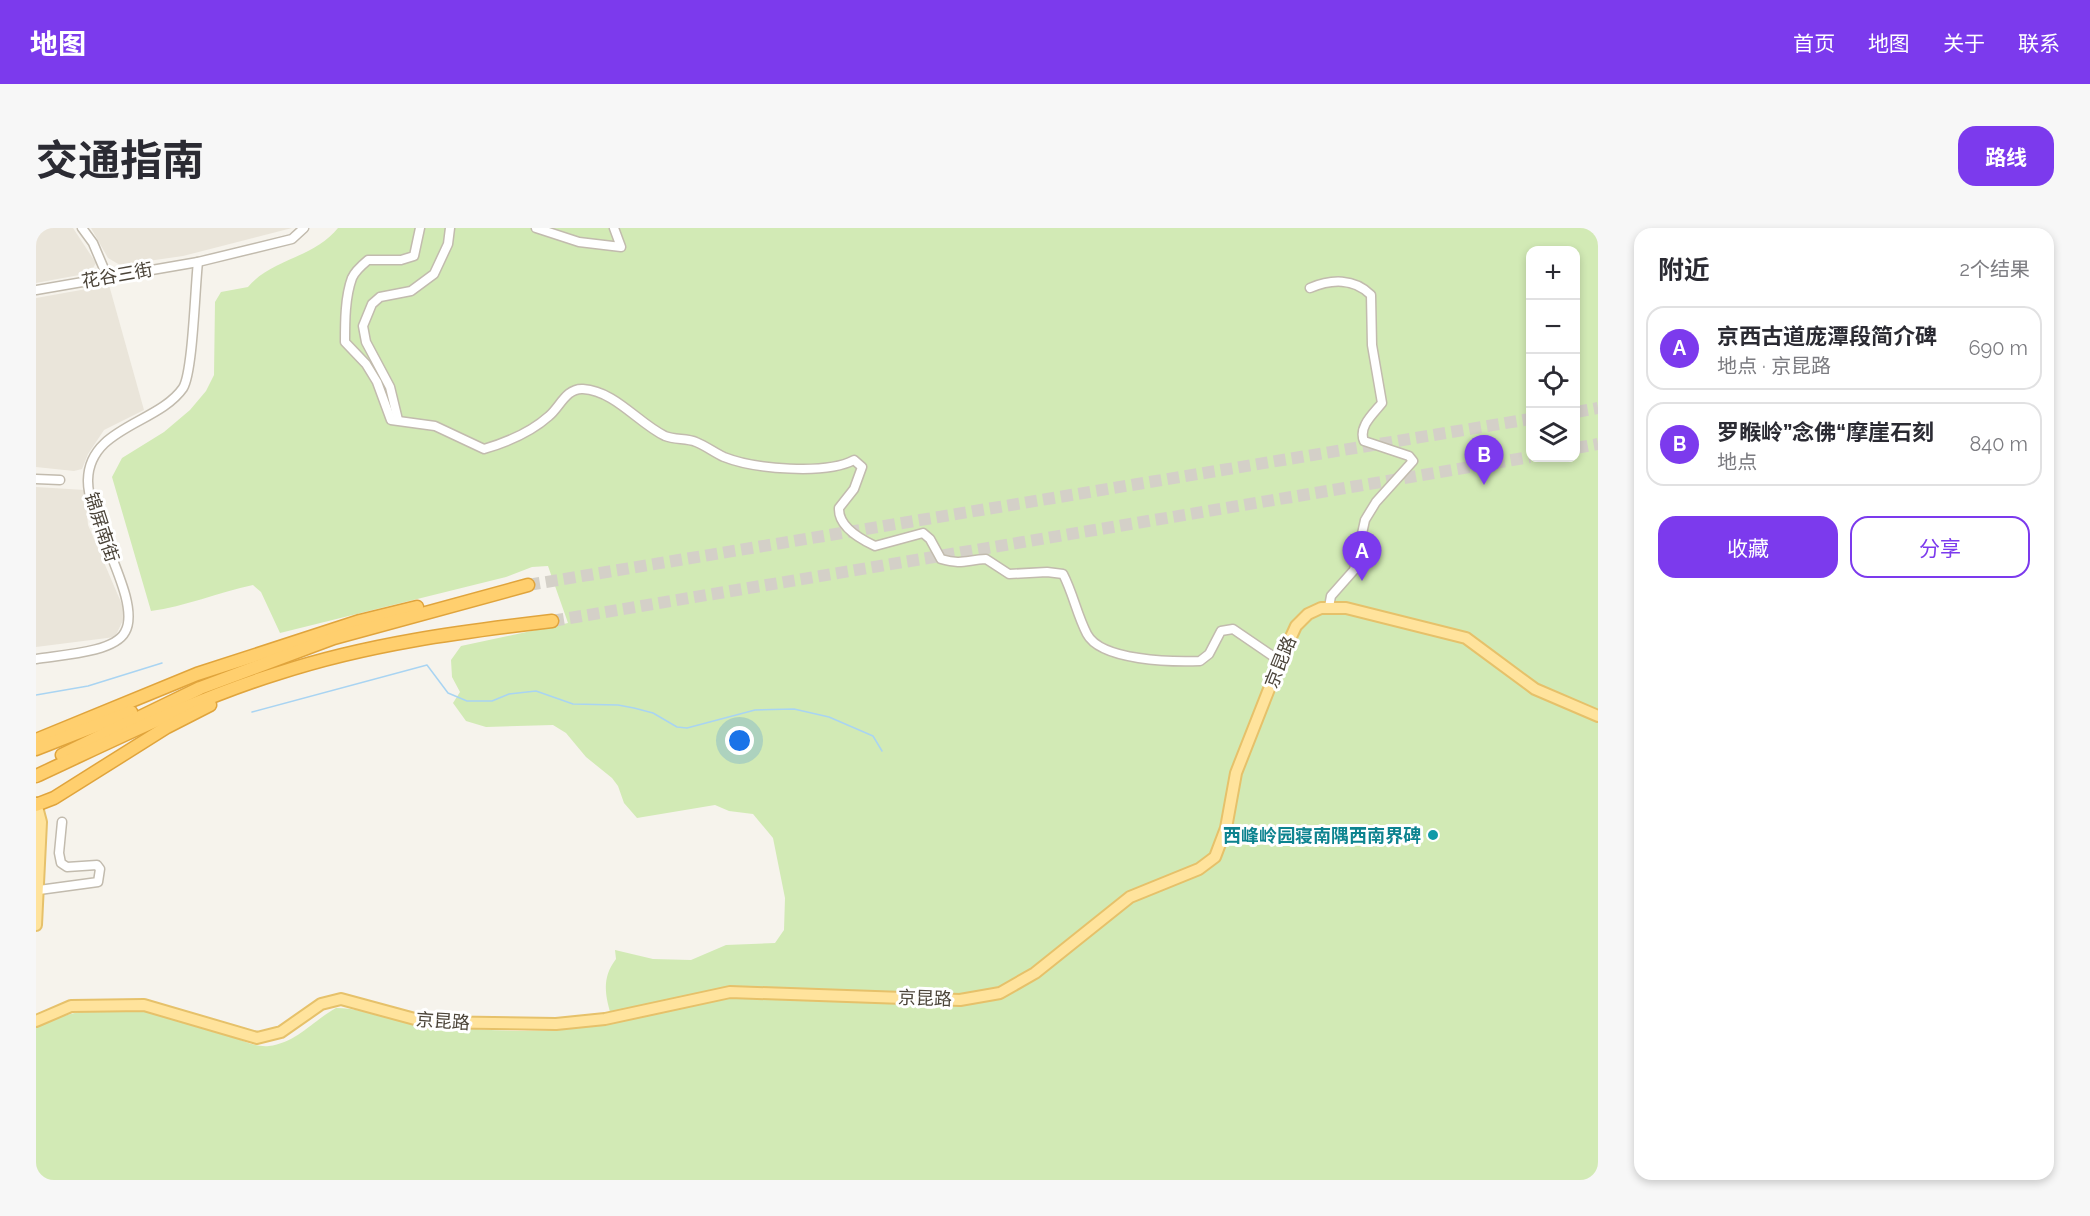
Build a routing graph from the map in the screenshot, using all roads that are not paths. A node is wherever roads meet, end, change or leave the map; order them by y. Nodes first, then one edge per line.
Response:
1 (82, 228) edge
2 (304, 228) edge
3 (420, 228) edge
4 (450, 228) edge
5 (536, 228) edge
6 (614, 228) edge
7 (198, 262) junction
8 (107, 276) junction
9 (1310, 288) dead end
10 (36, 290) edge
11 (399, 420) junction
12 (36, 479) edge
13 (60, 480) dead end
14 (528, 585) tunnel mouth
15 (462, 602) junction
16 (1329, 607) junction
17 (552, 621) tunnel mouth
18 (36, 659) edge
19 (1280, 661) junction
20 (279, 673) junction
21 (200, 688) junction
22 (1598, 716) edge
23 (36, 740) edge
24 (36, 749) edge
25 (64, 759) junction
26 (36, 767) edge
27 (36, 776) edge
28 (36, 804) edge
29 (62, 822) dead end
30 (39, 890) junction
31 (36, 925) edge
32 (36, 1021) edge

1 - 8 street
2 - 7 street, 花谷三街
3 - 11 street
4 - 11 street
5 - 6 street
7 - 8 street, 花谷三街
7 - 18 street, 锦屏南街
8 - 10 street, 花谷三街
9 - 16 street
11 - 19 street
12 - 13 street
14 - 15 highway
15 - 21 highway
15 - 23 highway
16 - 19 main road, 京昆路
16 - 22 main road
17 - 20 highway
19 - 32 main road, 京昆路
20 - 25 highway
20 - 28 highway
21 - 24 highway
21 - 25 highway
25 - 26 highway
25 - 27 highway
28 - 30 main road
29 - 30 street
30 - 31 main road

